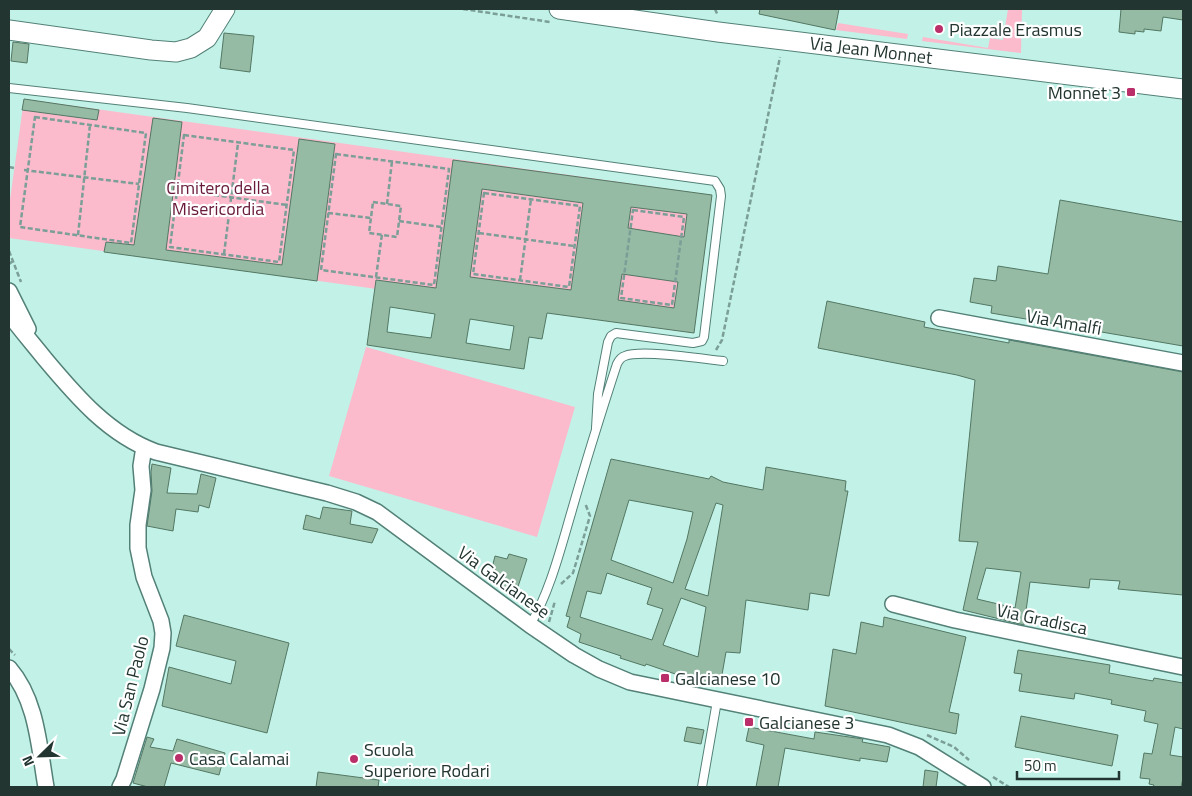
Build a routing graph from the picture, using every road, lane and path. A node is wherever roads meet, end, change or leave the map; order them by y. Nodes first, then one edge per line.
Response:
1 (225, 9) edge
2 (559, 9) edge
3 (9, 30) edge
4 (9, 88) edge
5 (1183, 89) edge
6 (90, 125) junction
7 (238, 143) junction
8 (392, 161) junction
9 (9, 168) edge
10 (14, 168) dead end
11 (26, 170) junction
12 (140, 184) junction
13 (177, 190) junction
14 (231, 197) junction
15 (531, 199) junction
16 (287, 204) junction
17 (387, 204) junction
18 (328, 212) junction
19 (371, 218) junction
20 (399, 221) junction
21 (441, 227) junction
22 (479, 233) junction
23 (382, 234) junction
24 (78, 235) junction
25 (526, 239) junction
26 (574, 246) junction
27 (9, 251) edge
28 (224, 254) junction
29 (13, 261) junction
30 (9, 264) edge
31 (376, 277) junction
32 (520, 280) junction
33 (16, 288) edge
34 (672, 305) joint
35 (9, 315) edge
36 (939, 318) dead end
37 (37, 348) junction
38 (723, 361) dead end
39 (1183, 363) edge
40 (596, 428) junction
41 (144, 448) junction
42 (893, 604) dead end
43 (532, 621) junction
44 (548, 624) dead end
45 (1183, 667) edge
46 (9, 668) edge
47 (717, 701) junction
48 (923, 734) dead end
49 (975, 766) dead end
50 (986, 781) edge
51 (46, 787) edge
52 (120, 787) edge
53 (702, 787) edge
54 (1009, 787) edge

1 - 3 street
2 - 5 street, Via Jean Monnet
4 - 40 lane
6 - 11 path
6 - 12 path
6 - 24 path
7 - 13 path
7 - 14 path
7 - 16 path
8 - 17 path
8 - 18 path
8 - 21 path
9 - 10 path
11 - 12 path
11 - 24 path
12 - 24 path
13 - 14 path
13 - 28 path
14 - 16 path
14 - 28 path
15 - 22 path
15 - 25 path
15 - 26 path
16 - 28 path
17 - 19 path
17 - 20 path
18 - 19 path
18 - 31 path
19 - 23 path
20 - 21 path
20 - 23 path
21 - 31 path
22 - 25 path
22 - 32 path
23 - 31 path
25 - 26 path
25 - 32 path
26 - 32 path
27 - 29 path
29 - 30 path
29 - 33 path
33 - 37 street, Via Galcianese
34 - 34 path
35 - 37 street, Via Galcianese
36 - 39 street, Via Amalfi
37 - 41 street, Via Galcianese
38 - 40 lane
40 - 43 lane
41 - 43 street, Via Galcianese
41 - 52 street, Via San Paolo
42 - 45 street, Via Gradisca
43 - 44 path
43 - 47 street, Via Galcianese
46 - 51 street
47 - 50 street, Via Galcianese
47 - 53 lane
48 - 49 path
50 - 54 path

